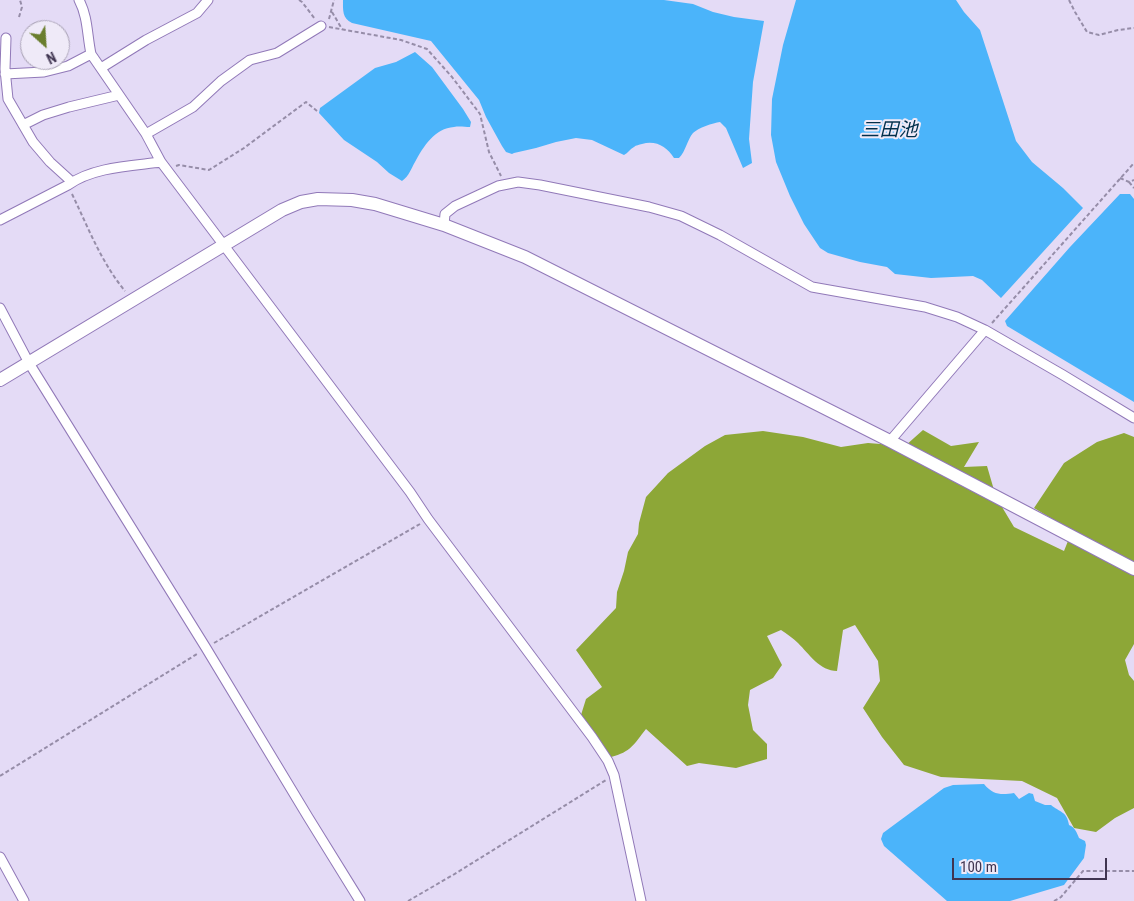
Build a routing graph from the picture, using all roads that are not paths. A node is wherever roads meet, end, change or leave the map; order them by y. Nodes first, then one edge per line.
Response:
1 (79, 0) edge
2 (208, 0) edge
3 (321, 26) road end
4 (6, 38) dead end
5 (91, 54) junction
6 (101, 68) junction
7 (5, 74) junction
8 (119, 95) junction
9 (23, 125) junction
10 (146, 134) junction
11 (164, 166) junction
12 (70, 184) junction
13 (0, 220) edge
14 (444, 225) junction
15 (224, 244) junction
16 (0, 308) edge
17 (985, 330) junction
18 (29, 363) junction
19 (0, 380) edge
20 (1134, 418) edge
21 (890, 441) junction
22 (1134, 569) edge
23 (0, 857) edge
24 (24, 901) edge
25 (360, 901) edge
26 (641, 901) edge

1 - 5 street
2 - 6 street
3 - 10 street
4 - 7 street
5 - 6 street
5 - 7 street
6 - 8 street
7 - 9 street
8 - 9 street
8 - 10 street
9 - 12 street
10 - 11 street
11 - 12 street
11 - 15 street
12 - 13 street
14 - 15 street
14 - 17 street
14 - 21 street
15 - 18 street
15 - 26 street
16 - 18 street
17 - 20 street
17 - 21 street
18 - 19 street
18 - 25 street
21 - 22 street
23 - 24 street

